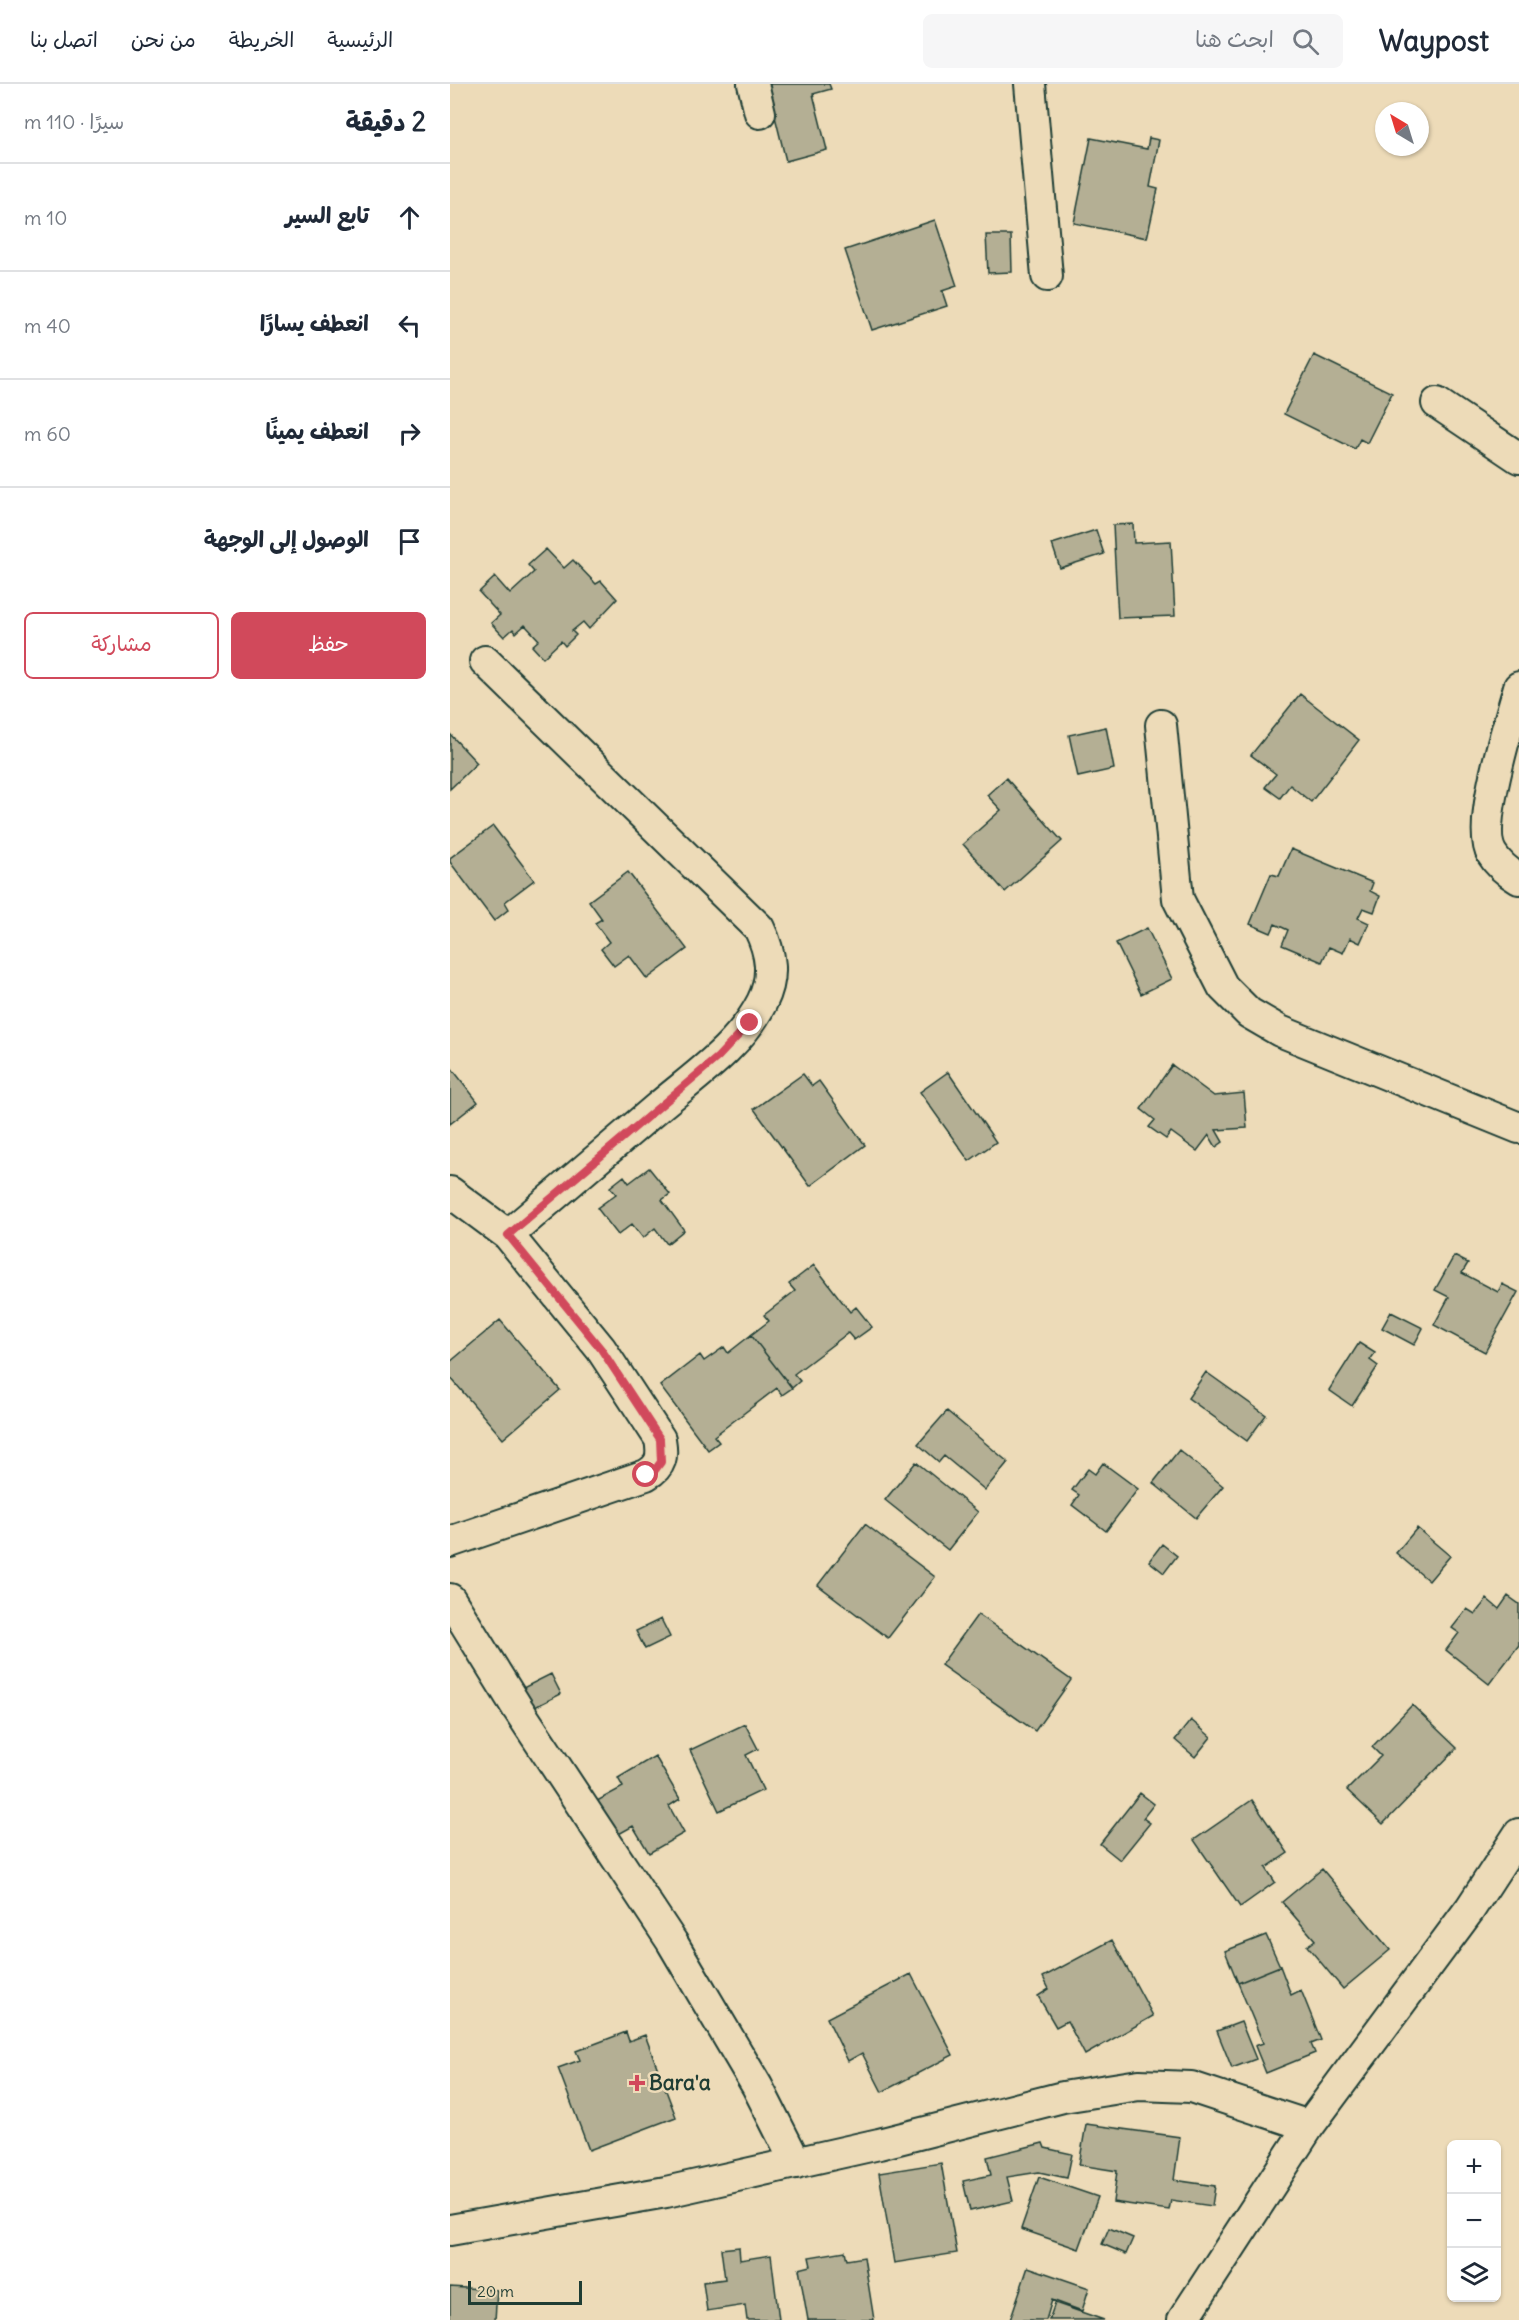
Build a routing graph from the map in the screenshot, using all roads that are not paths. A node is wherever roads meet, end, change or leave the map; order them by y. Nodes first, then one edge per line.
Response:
1 (753, 84) edge
2 (1030, 84) edge
3 (760, 113) dead end
4 (1047, 276) dead end
5 (1437, 403) dead end
6 (1519, 458) edge
7 (485, 661) dead end
8 (1519, 687) edge
9 (1161, 725) dead end
10 (1519, 879) edge
11 (1519, 1128) edge
12 (450, 1192) edge
13 (508, 1235) junction
14 (450, 1542) edge
15 (450, 1599) edge
16 (1519, 1834) edge
17 (1309, 2126) junction
18 (796, 2163) junction
19 (450, 2230) edge
20 (1183, 2320) edge

1 - 3 street
2 - 4 street
5 - 6 street
7 - 13 street
8 - 10 street
9 - 11 street
12 - 13 street
13 - 14 street
15 - 18 street
16 - 17 street
17 - 18 street
17 - 20 street
18 - 19 street

